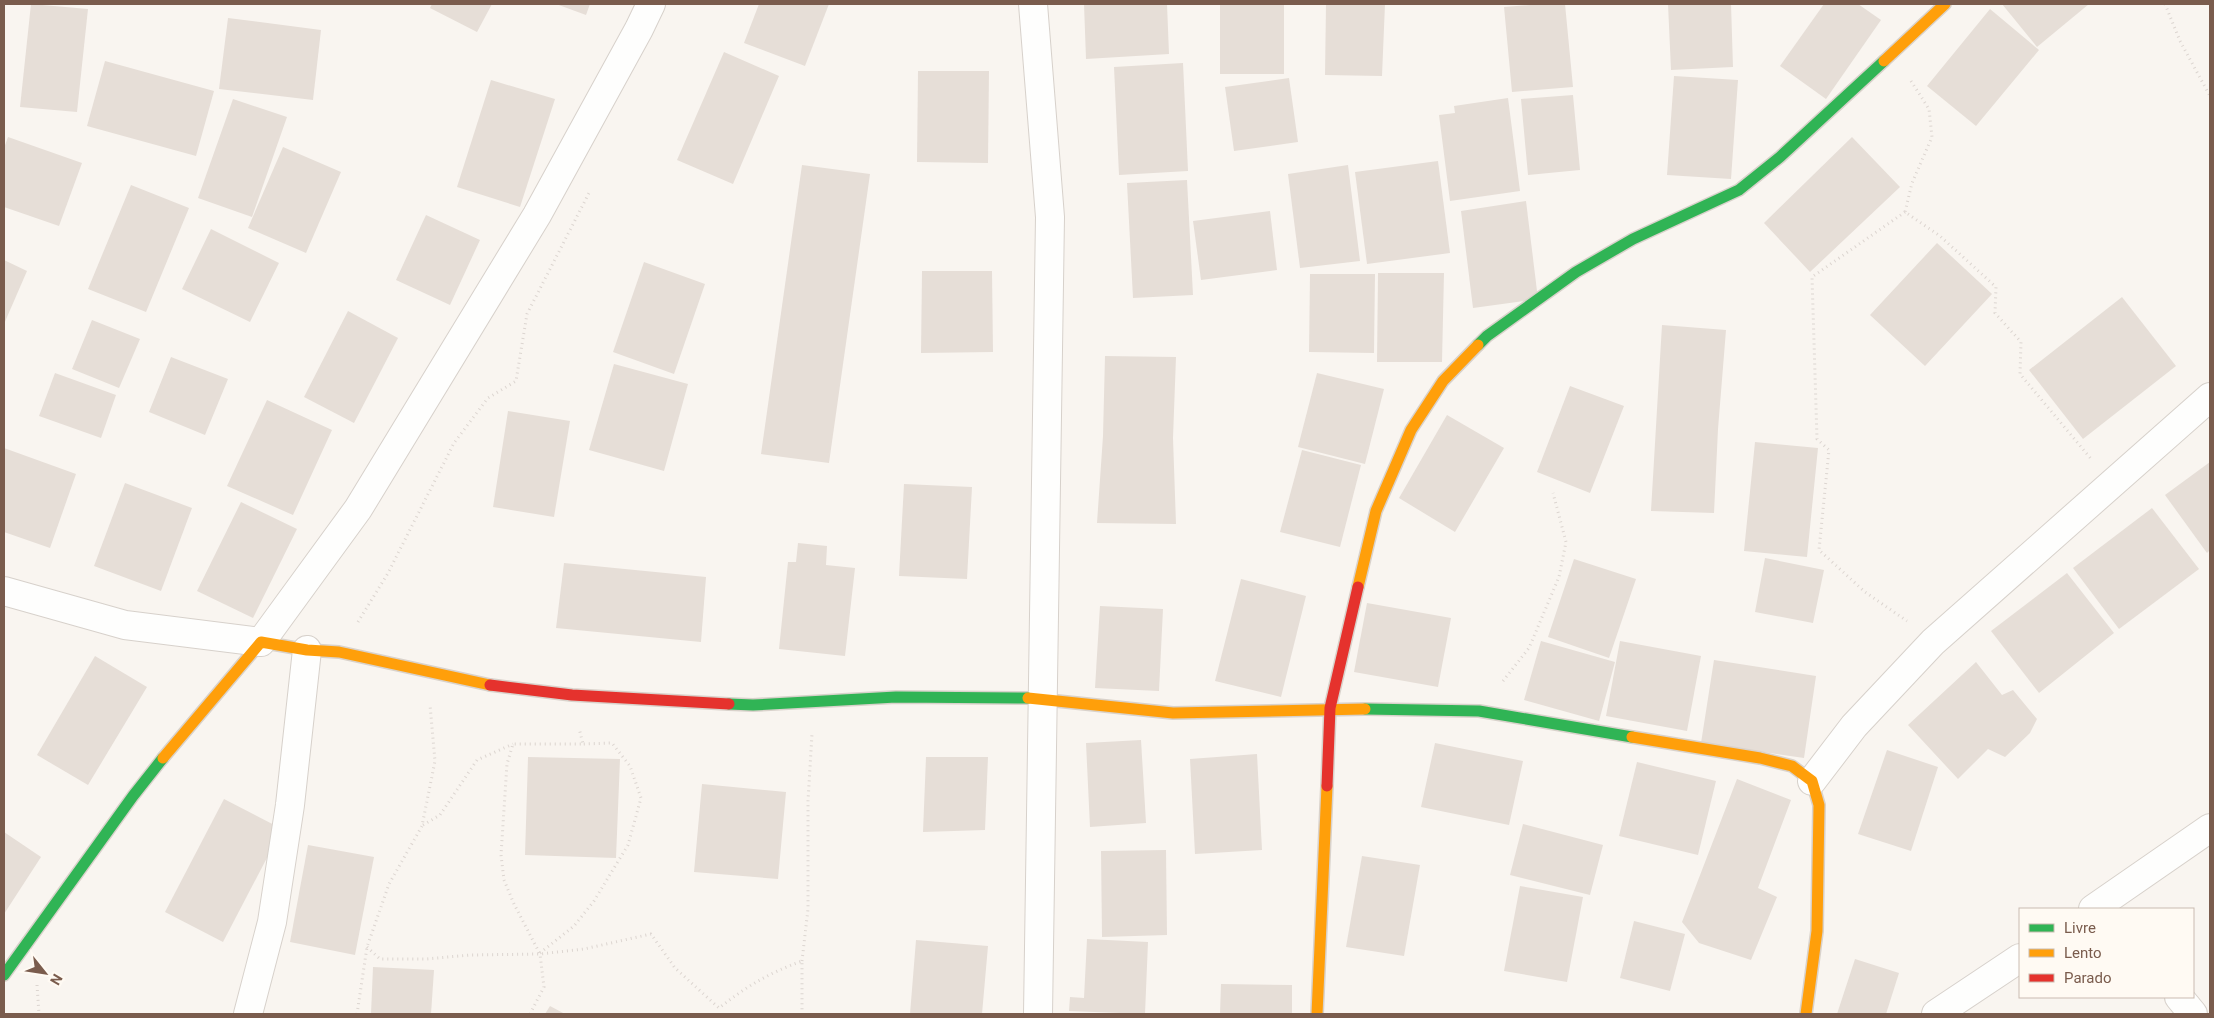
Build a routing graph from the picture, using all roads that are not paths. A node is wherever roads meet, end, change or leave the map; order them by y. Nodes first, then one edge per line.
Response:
1 (651, 4) edge
2 (1033, 4) edge
3 (1945, 4) edge
4 (2210, 397) edge
5 (4, 591) edge
6 (261, 642) junction
7 (307, 650) junction
8 (1042, 698) junction
9 (1330, 708) junction
10 (1812, 781) junction
11 (2210, 828) edge
12 (2101, 907) edge
13 (2019, 959) edge
14 (4, 975) edge
15 (2180, 998) edge
16 (248, 1014) edge
17 (1038, 1014) edge
18 (1318, 1014) edge
19 (1806, 1014) edge
20 (1936, 1014) edge
21 (2193, 1014) edge

1 - 6 street
2 - 8 street
3 - 9 street
4 - 10 street
5 - 6 street
6 - 7 street
6 - 14 street
7 - 8 street
7 - 16 street
8 - 9 street
8 - 17 street
9 - 10 street
9 - 18 street
10 - 19 street
11 - 12 street
13 - 20 street
15 - 21 street

